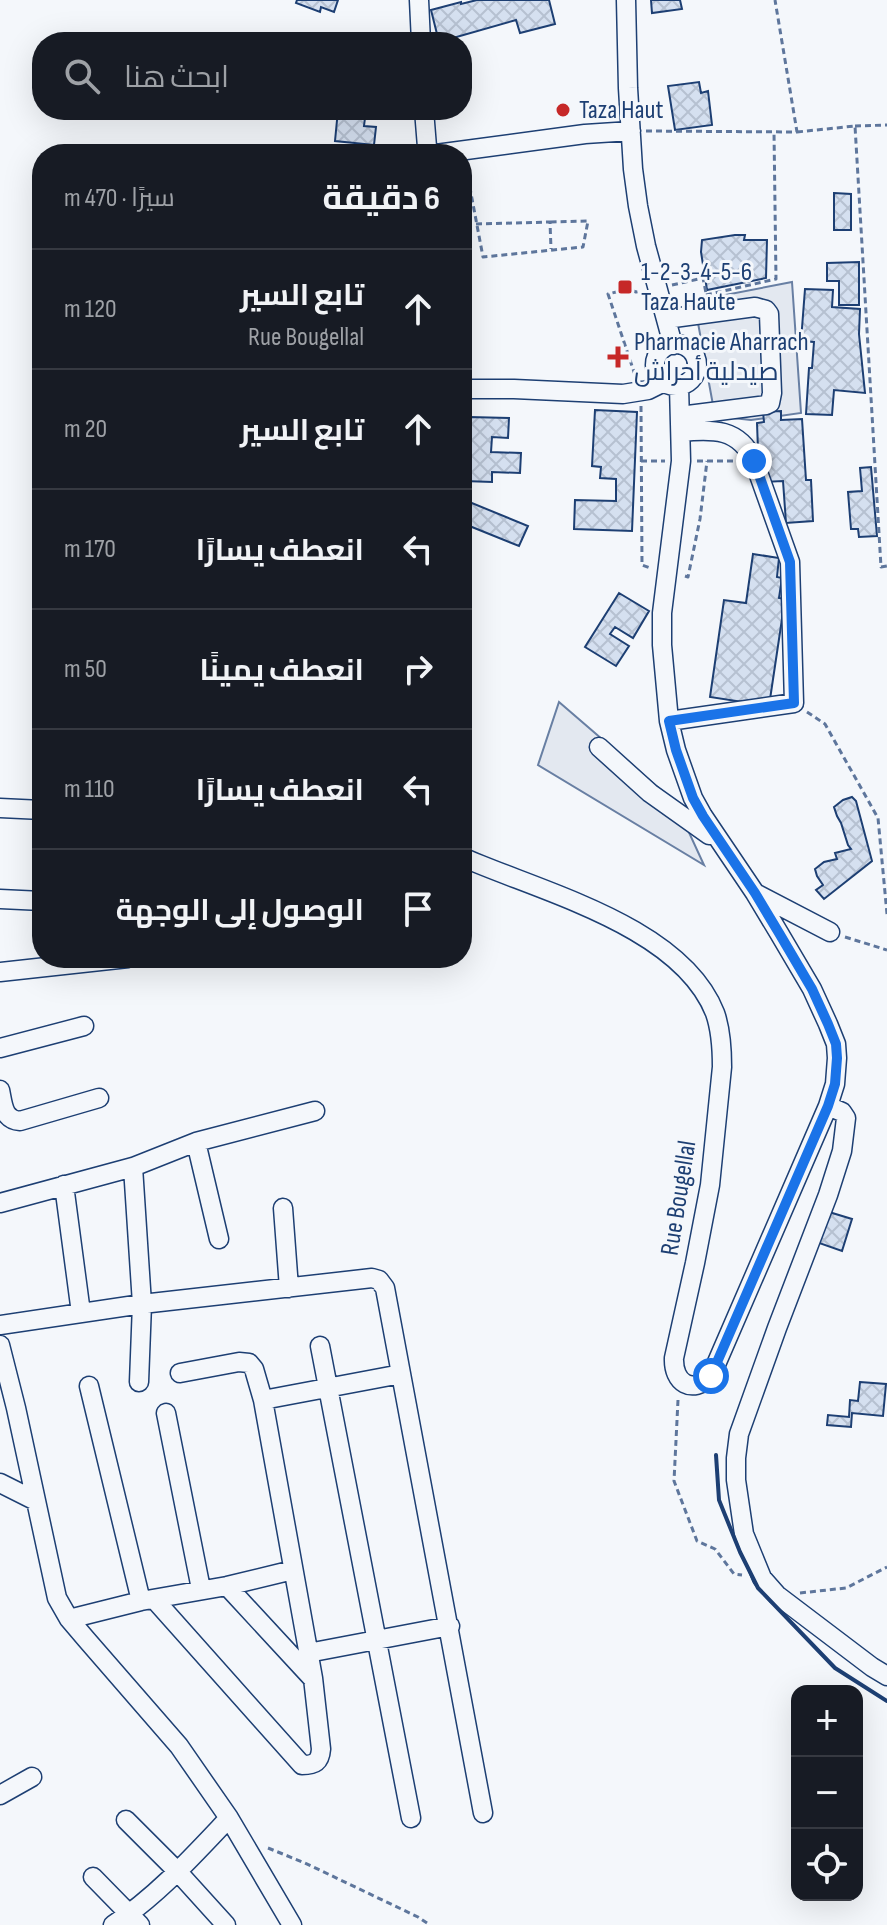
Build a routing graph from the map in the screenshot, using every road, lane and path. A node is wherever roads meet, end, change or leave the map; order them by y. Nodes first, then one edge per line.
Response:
1 (419, 0) edge
2 (626, 0) edge
3 (775, 0) edge
4 (421, 32) edge
5 (425, 120) edge
6 (887, 125) edge
7 (855, 126) junction
8 (631, 131) junction
9 (774, 132) junction
10 (797, 132) junction
11 (426, 144) edge
12 (472, 150) edge
13 (472, 202) edge
14 (550, 222) junction
15 (476, 224) junction
16 (551, 250) junction
17 (657, 288) junction
18 (708, 304) junction
19 (666, 319) junction
20 (673, 345) junction
21 (672, 384) junction
22 (472, 389) edge
23 (640, 392) junction
24 (680, 424) junction
25 (707, 461) dead end
26 (887, 566) edge
27 (667, 574) junction
28 (794, 703) junction
29 (669, 721) junction
30 (599, 747) dead end
31 (0, 808) edge
32 (32, 810) edge
33 (721, 844) junction
34 (472, 861) edge
35 (755, 893) junction
36 (0, 899) edge
37 (32, 901) edge
38 (887, 914) edge
39 (830, 932) joint
40 (887, 950) edge
41 (37, 968) edge
42 (0, 972) edge
43 (84, 1026) dead end
44 (0, 1048) edge
45 (0, 1090) edge
46 (99, 1098) dead end
47 (315, 1111) dead end
48 (825, 1113) junction
49 (196, 1142) junction
50 (133, 1167) junction
51 (64, 1185) junction
52 (0, 1203) edge
53 (283, 1208) dead end
54 (219, 1239) dead end
55 (289, 1288) junction
56 (142, 1304) junction
57 (81, 1313) junction
58 (0, 1325) edge
59 (0, 1345) edge
60 (320, 1346) dead end
61 (180, 1373) dead end
62 (401, 1374) junction
63 (678, 1378) junction
64 (139, 1382) dead end
65 (89, 1386) dead end
66 (329, 1389) junction
67 (263, 1400) junction
68 (166, 1413) dead end
69 (0, 1483) edge
70 (36, 1501) junction
71 (887, 1567) edge
72 (293, 1570) junction
73 (762, 1578) junction
74 (227, 1586) junction
75 (201, 1589) junction
76 (777, 1595) junction
77 (148, 1600) junction
78 (69, 1619) junction
79 (450, 1626) junction
80 (377, 1641) junction
81 (308, 1653) junction
82 (887, 1676) edge
83 (313, 1678) junction
84 (32, 1777) dead end
85 (0, 1795) edge
86 (483, 1813) dead end
87 (229, 1818) junction
88 (411, 1818) dead end
89 (126, 1820) dead end
90 (242, 1838) junction
91 (178, 1872) junction
92 (93, 1877) dead end
93 (135, 1920) edge
94 (284, 1920) edge
95 (113, 1925) edge
96 (226, 1925) edge
97 (430, 1925) edge

1 - 4 street
2 - 8 street
3 - 10 path
5 - 11 street
6 - 7 path
7 - 10 path
7 - 26 path
8 - 9 path
8 - 12 street
8 - 17 street
9 - 10 path
9 - 18 path
13 - 15 path
14 - 15 path
14 - 16 path
14 - 16 path
15 - 16 path
17 - 18 path
17 - 19 street
17 - 23 path
18 - 19 street
18 - 24 street
19 - 20 street
20 - 21 street
20 - 21 street
21 - 23 street
21 - 24 street
22 - 23 street
23 - 27 path
24 - 27 street
24 - 28 street
25 - 27 path
27 - 29 street
28 - 29 street
28 - 38 path
29 - 33 street
30 - 33 street
31 - 32 street
33 - 35 street
34 - 63 street, Rue Bougellal
35 - 39 street
35 - 48 street
36 - 37 street
39 - 40 path
41 - 42 street
43 - 44 street
45 - 46 street
47 - 49 street
48 - 63 street
48 - 73 street
49 - 50 street
49 - 54 street
50 - 51 street
50 - 56 street
51 - 52 street
51 - 57 street
53 - 55 street
55 - 56 street
55 - 62 street
56 - 57 street
56 - 64 street
57 - 58 street
59 - 70 street
60 - 66 street
61 - 67 street
62 - 66 street
62 - 79 street
63 - 73 path
65 - 77 street
66 - 67 street
66 - 80 street
67 - 72 street
68 - 75 street
69 - 70 street
70 - 78 street
71 - 76 path
72 - 74 street
72 - 81 street
73 - 76 street
74 - 75 street
74 - 83 street
75 - 77 street
76 - 82 street
77 - 78 street
77 - 83 street
78 - 87 street
79 - 80 street
79 - 86 street
80 - 81 street
80 - 88 street
81 - 83 street
84 - 85 street
87 - 90 street
87 - 91 street
89 - 91 street
90 - 94 street
90 - 97 path
91 - 93 street
91 - 96 street
92 - 93 street
93 - 95 street

